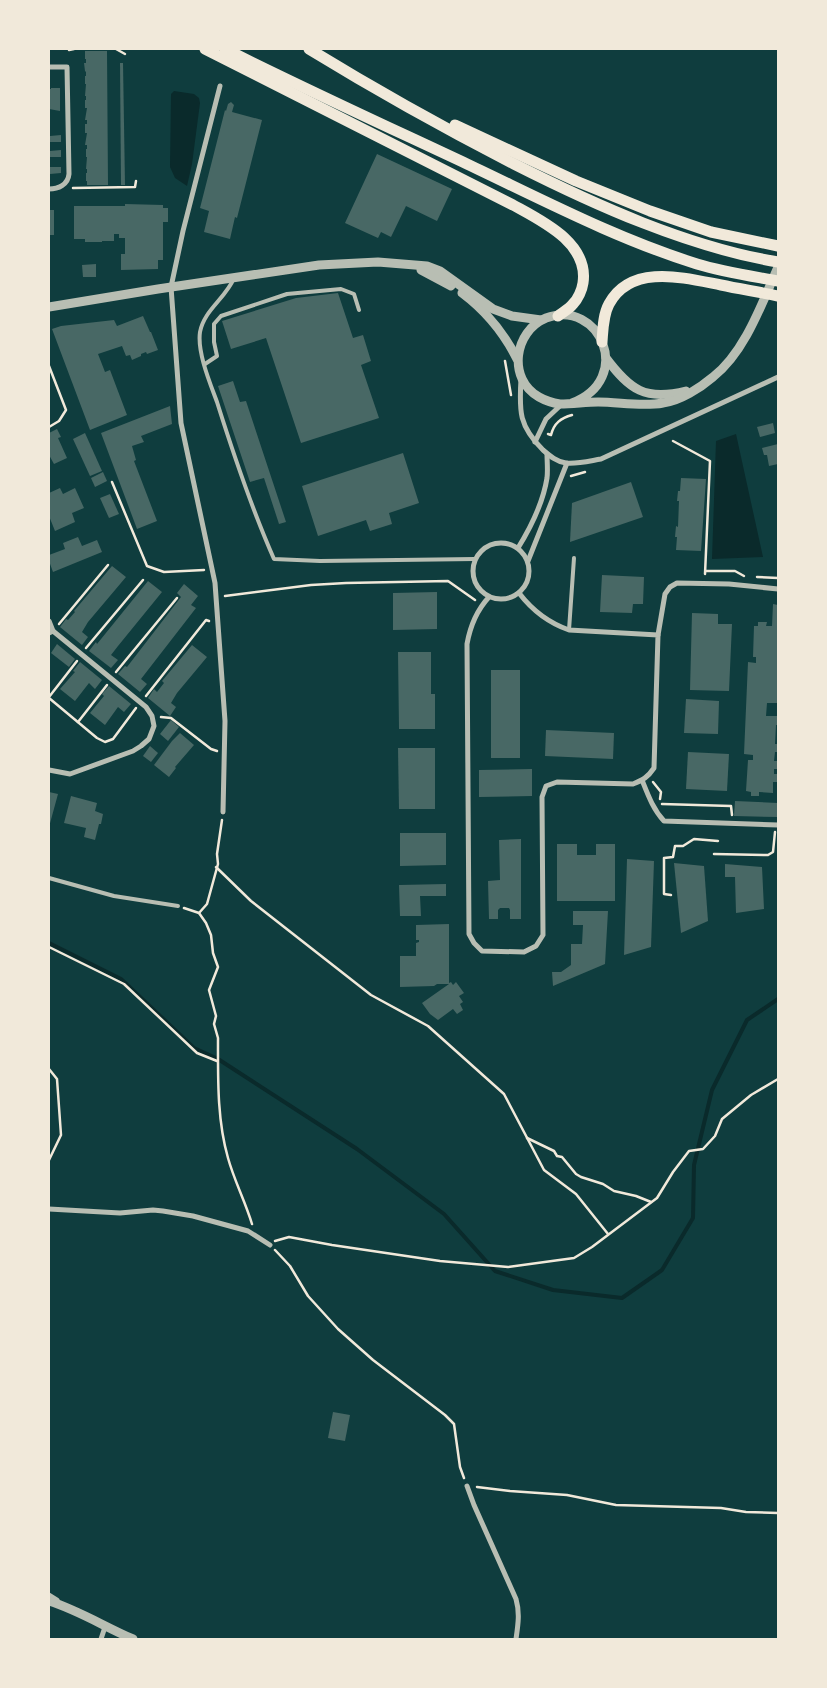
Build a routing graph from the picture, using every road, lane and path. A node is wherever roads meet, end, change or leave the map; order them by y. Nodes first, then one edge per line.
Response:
1 (74, 49) edge
2 (116, 49) edge
3 (205, 49) edge
4 (224, 49) edge
5 (309, 49) edge
6 (69, 50) edge
7 (125, 54) dead end
8 (335, 65) junction
9 (49, 66) edge
10 (220, 86) dead end
11 (136, 181) dead end
12 (64, 184) junction
13 (49, 189) edge
14 (778, 246) edge
15 (778, 262) edge
16 (406, 264) junction
17 (778, 267) edge
18 (234, 278) junction
19 (778, 281) edge
20 (171, 287) junction
21 (778, 296) edge
22 (49, 307) edge
23 (359, 310) dead end
24 (558, 316) junction
25 (541, 320) junction
26 (602, 342) junction
27 (606, 358) junction
28 (517, 359) junction
29 (505, 360) dead end
30 (205, 364) junction
31 (49, 366) edge
32 (521, 376) junction
33 (778, 377) edge
34 (696, 388) junction
35 (512, 402) dead end
36 (572, 403) junction
37 (562, 404) junction
38 (578, 414) dead end
39 (49, 427) edge
40 (551, 435) dead end
41 (673, 441) dead end
42 (535, 442) junction
43 (547, 454) junction
44 (567, 463) junction
45 (112, 482) dead end
46 (518, 548) junction
47 (574, 558) dead end
48 (475, 559) junction
49 (528, 561) junction
50 (108, 565) dead end
51 (212, 568) junction
52 (706, 571) junction
53 (778, 578) edge
54 (143, 580) dead end
55 (704, 583) junction
56 (778, 589) edge
57 (519, 593) junction
58 (216, 597) junction
59 (489, 597) junction
60 (177, 598) dead end
61 (482, 604) junction
62 (206, 620) dead end
63 (49, 621) edge
64 (569, 630) junction
65 (51, 632) edge
66 (658, 636) junction
67 (82, 654) junction
68 (112, 678) junction
69 (49, 698) edge
70 (140, 702) junction
71 (152, 716) junction
72 (78, 722) junction
73 (207, 746) dead end
74 (49, 770) edge
75 (648, 776) junction
76 (642, 780) junction
77 (223, 812) joint
78 (733, 817) dead end
79 (777, 825) edge
80 (718, 841) dead end
81 (714, 854) dead end
82 (216, 867) junction
83 (49, 878) edge
84 (670, 895) dead end
85 (178, 906) joint
86 (199, 913) junction
87 (49, 947) edge
88 (218, 1061) junction
89 (49, 1069) edge
90 (778, 1079) edge
91 (527, 1138) junction
92 (49, 1160) edge
93 (651, 1202) junction
94 (49, 1209) edge
95 (253, 1228) dead end
96 (608, 1234) junction
97 (270, 1245) junction
98 (467, 1486) junction
99 (778, 1513) edge
100 (49, 1595) edge
101 (49, 1601) edge
102 (66, 1606) junction
103 (105, 1627) junction
104 (100, 1639) edge
105 (133, 1639) edge
106 (516, 1639) edge

1 - 6 path
2 - 7 path
3 - 24 highway
4 - 19 highway
5 - 8 highway
8 - 14 highway
8 - 15 highway
9 - 12 street
10 - 20 street
11 - 12 path
12 - 13 street
16 - 18 street
16 - 25 street
16 - 28 street
17 - 34 street
18 - 20 street
18 - 30 lane
20 - 22 street
20 - 51 street
21 - 26 highway
23 - 30 lane
24 - 25 street
24 - 26 street
25 - 28 street
26 - 27 street
27 - 34 street
27 - 36 street
28 - 32 street
29 - 35 path
30 - 48 lane
31 - 39 path
32 - 37 street
32 - 42 street
33 - 44 street
34 - 36 street
36 - 37 street
37 - 42 street
38 - 40 path
41 - 52 path
42 - 43 street
43 - 44 street
43 - 46 street
44 - 49 street
45 - 51 path
46 - 48 street
46 - 49 street
47 - 64 lane
48 - 59 street
49 - 57 street
50 - 65 path
51 - 58 street
52 - 53 path
52 - 55 path
54 - 67 path
55 - 56 street
55 - 66 street
57 - 59 street
57 - 64 street
58 - 61 path
58 - 77 street
59 - 61 street
60 - 68 path
61 - 76 street
62 - 70 path
63 - 65 street
64 - 66 street
65 - 67 street
66 - 75 street
67 - 68 street
67 - 69 path
68 - 70 street
68 - 72 path
69 - 72 path
70 - 71 street
70 - 72 path
71 - 73 path
71 - 74 street
75 - 76 street
75 - 78 path
76 - 79 street
77 - 82 path
79 - 81 path
80 - 84 path
82 - 86 path
82 - 91 path
83 - 85 lane
85 - 86 path
86 - 88 path
87 - 88 path
88 - 95 path
89 - 92 path
90 - 93 path
91 - 93 path
91 - 96 path
93 - 96 path
94 - 97 street
96 - 97 path
97 - 98 path
98 - 99 path
98 - 106 street
100 - 102 street
101 - 102 street
102 - 103 street
103 - 104 street
103 - 105 street

